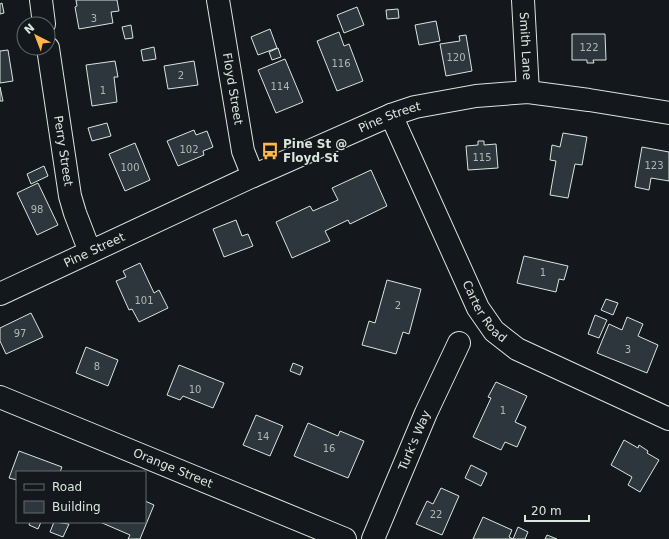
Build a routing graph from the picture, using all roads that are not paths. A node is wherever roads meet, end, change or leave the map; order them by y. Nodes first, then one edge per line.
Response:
1 (41, 0) edge
2 (218, 0) edge
3 (523, 0) edge
4 (43, 16) edge
5 (49, 56) edge
6 (528, 92) junction
7 (669, 112) edge
8 (391, 116) junction
9 (253, 176) junction
10 (90, 252) junction
11 (0, 294) edge
12 (459, 343) dead end
13 (0, 397) edge
14 (669, 419) edge
15 (345, 539) edge
16 (373, 539) edge

1 - 4 street
2 - 9 street, Floyd Street
3 - 6 street, Smith Lane
5 - 10 street, Perry Street
6 - 7 street, Pine Street
6 - 8 street, Pine Street
8 - 9 street, Pine Street
8 - 14 street, Carter Road
9 - 10 street, Pine Street
10 - 11 street, Pine Street
12 - 16 street, Turk's Way
13 - 15 street, Orange Street

